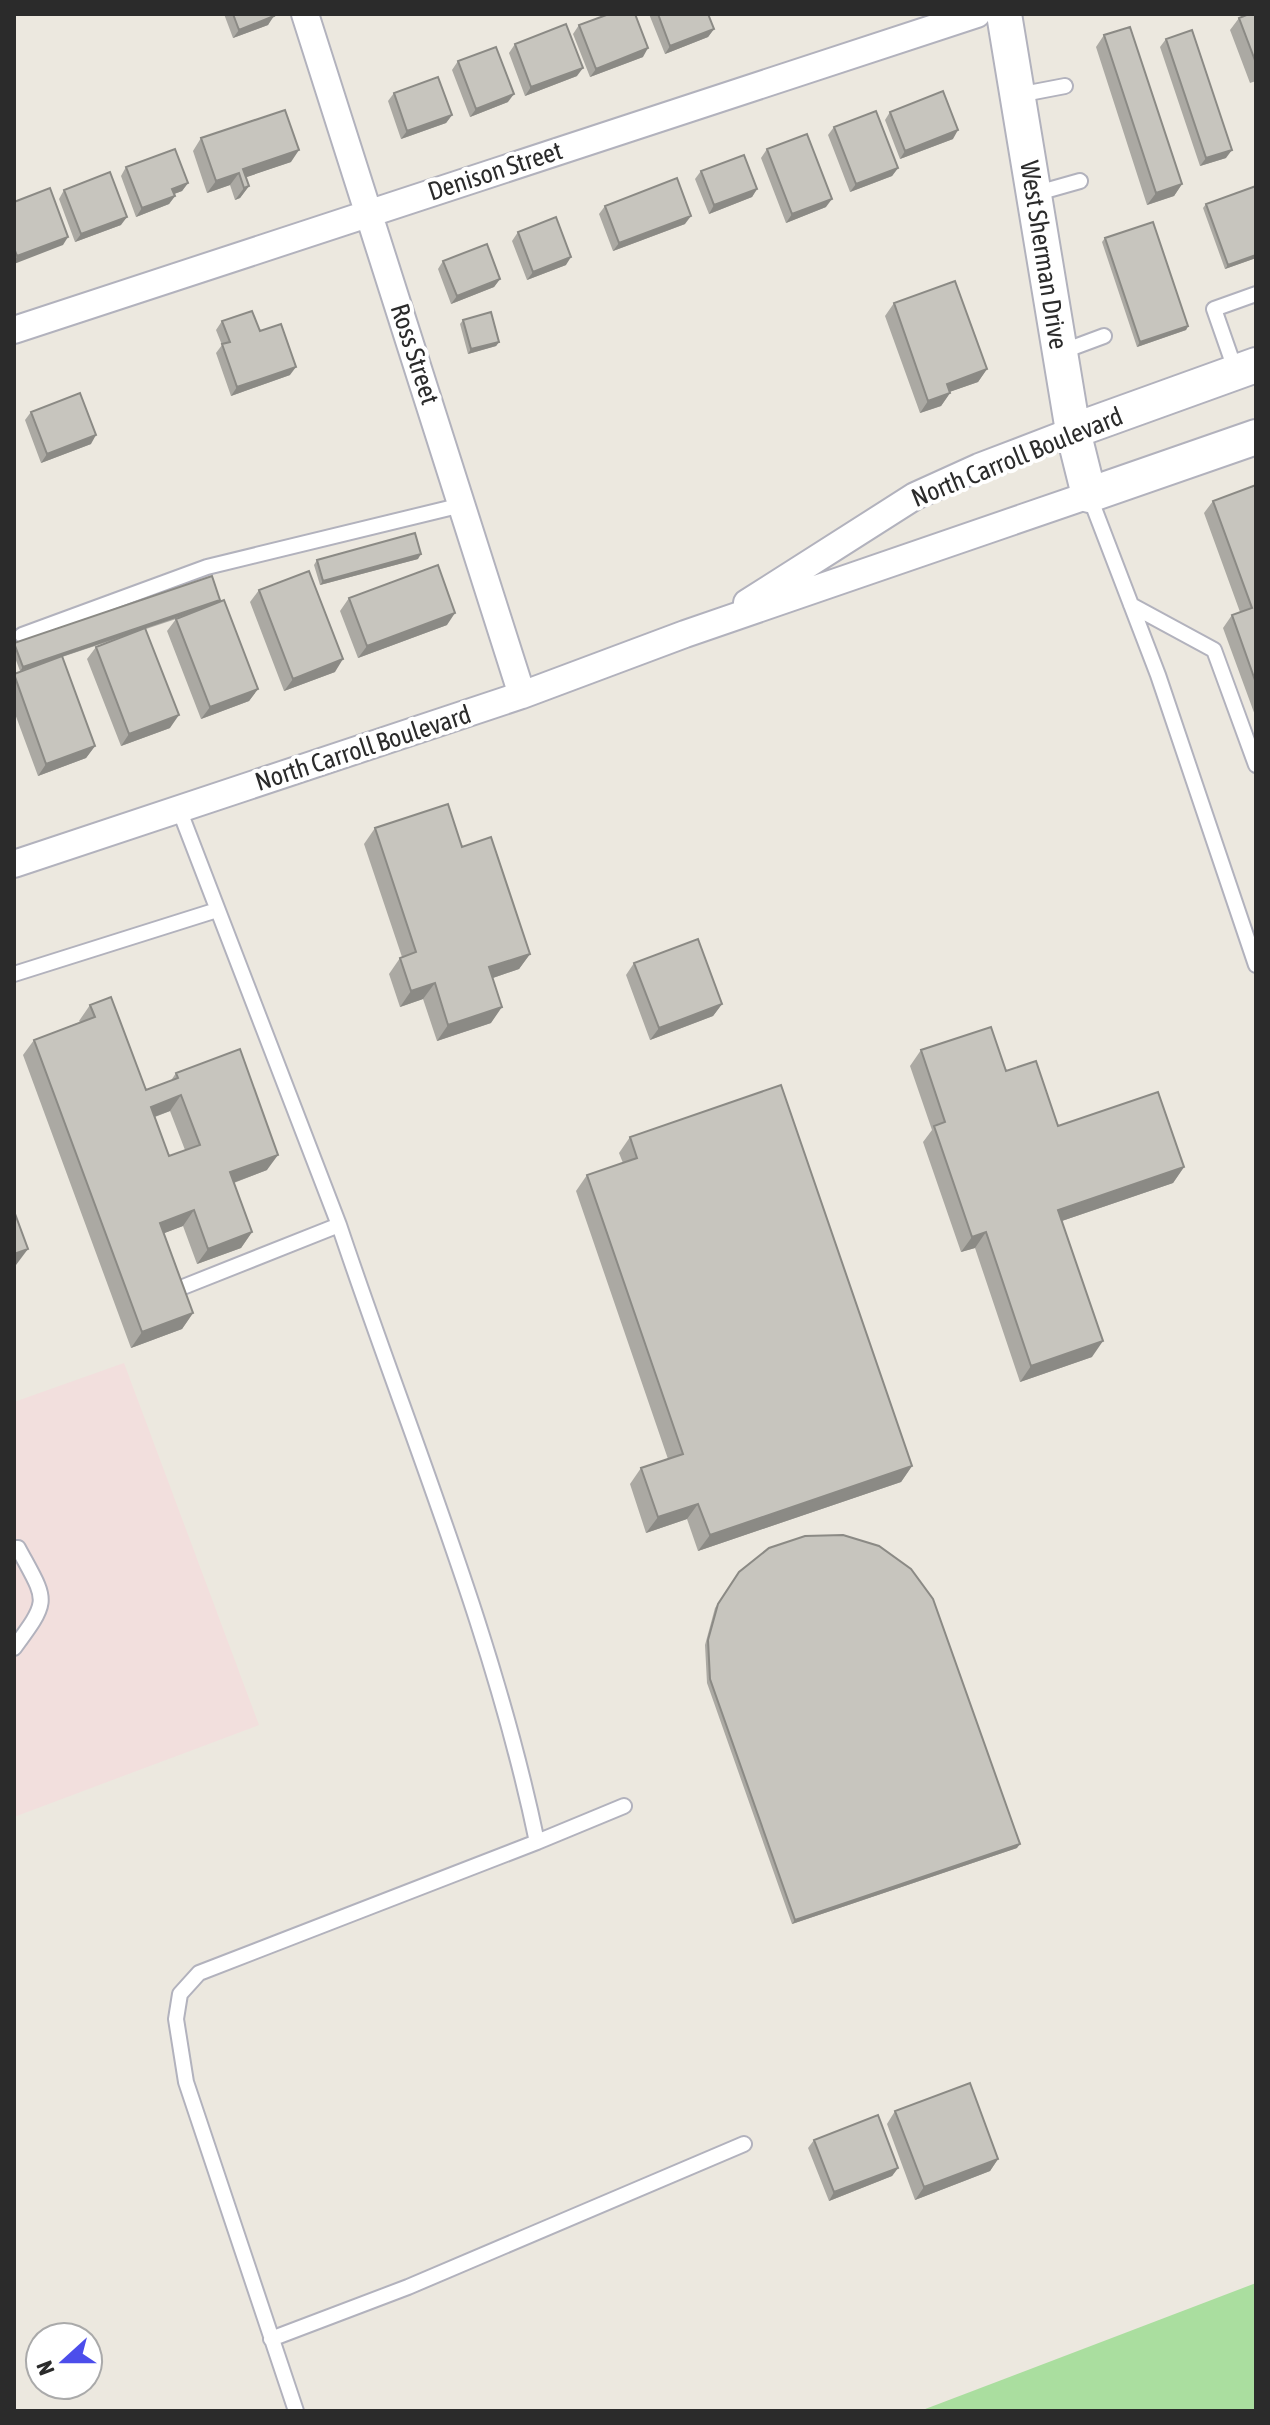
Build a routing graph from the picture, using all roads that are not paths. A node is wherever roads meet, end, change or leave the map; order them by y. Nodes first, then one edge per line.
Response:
1 (305, 14) edge
2 (977, 14) edge
3 (1004, 14) edge
4 (1065, 86) dead end
5 (1017, 95) junction
6 (1080, 181) dead end
7 (1034, 195) junction
8 (370, 212) junction
9 (1256, 294) edge
10 (14, 330) edge
11 (1104, 336) dead end
12 (1060, 352) junction
13 (1246, 369) edge
14 (1073, 431) junction
15 (1256, 437) edge
16 (1089, 495) junction
17 (462, 505) junction
18 (1131, 605) junction
19 (710, 627) junction
20 (22, 635) dead end
21 (522, 695) junction
22 (1256, 765) edge
23 (179, 809) junction
24 (14, 864) edge
25 (217, 910) junction
26 (1256, 965) edge
27 (14, 974) edge
28 (339, 1225) junction
29 (183, 1287) edge
30 (14, 1548) edge
31 (14, 1648) edge
32 (624, 1806) dead end
33 (537, 1842) junction
34 (744, 2144) dead end
35 (271, 2339) junction
36 (296, 2411) edge

1 - 8 street, Ross Street
2 - 8 street, Denison Street
3 - 5 street, West Sherman Drive
4 - 5 lane
5 - 7 street, West Sherman Drive
6 - 7 lane
7 - 12 street, West Sherman Drive
8 - 10 street, Denison Street
8 - 17 street, Ross Street
9 - 13 lane
11 - 12 lane
12 - 14 street, West Sherman Drive
13 - 14 street, North Carroll Boulevard
14 - 16 street, West Sherman Drive
14 - 19 street, North Carroll Boulevard
15 - 16 street, North Carroll Boulevard
16 - 18 lane
16 - 19 street, North Carroll Boulevard
17 - 20 lane
17 - 21 street, Ross Street
18 - 22 lane
18 - 26 lane
19 - 21 street, North Carroll Boulevard
21 - 23 street, North Carroll Boulevard
23 - 24 street, North Carroll Boulevard
23 - 25 lane
25 - 27 lane
25 - 28 lane
28 - 29 lane
28 - 33 lane
30 - 31 lane
32 - 33 lane
33 - 35 lane
34 - 35 lane
35 - 36 lane

